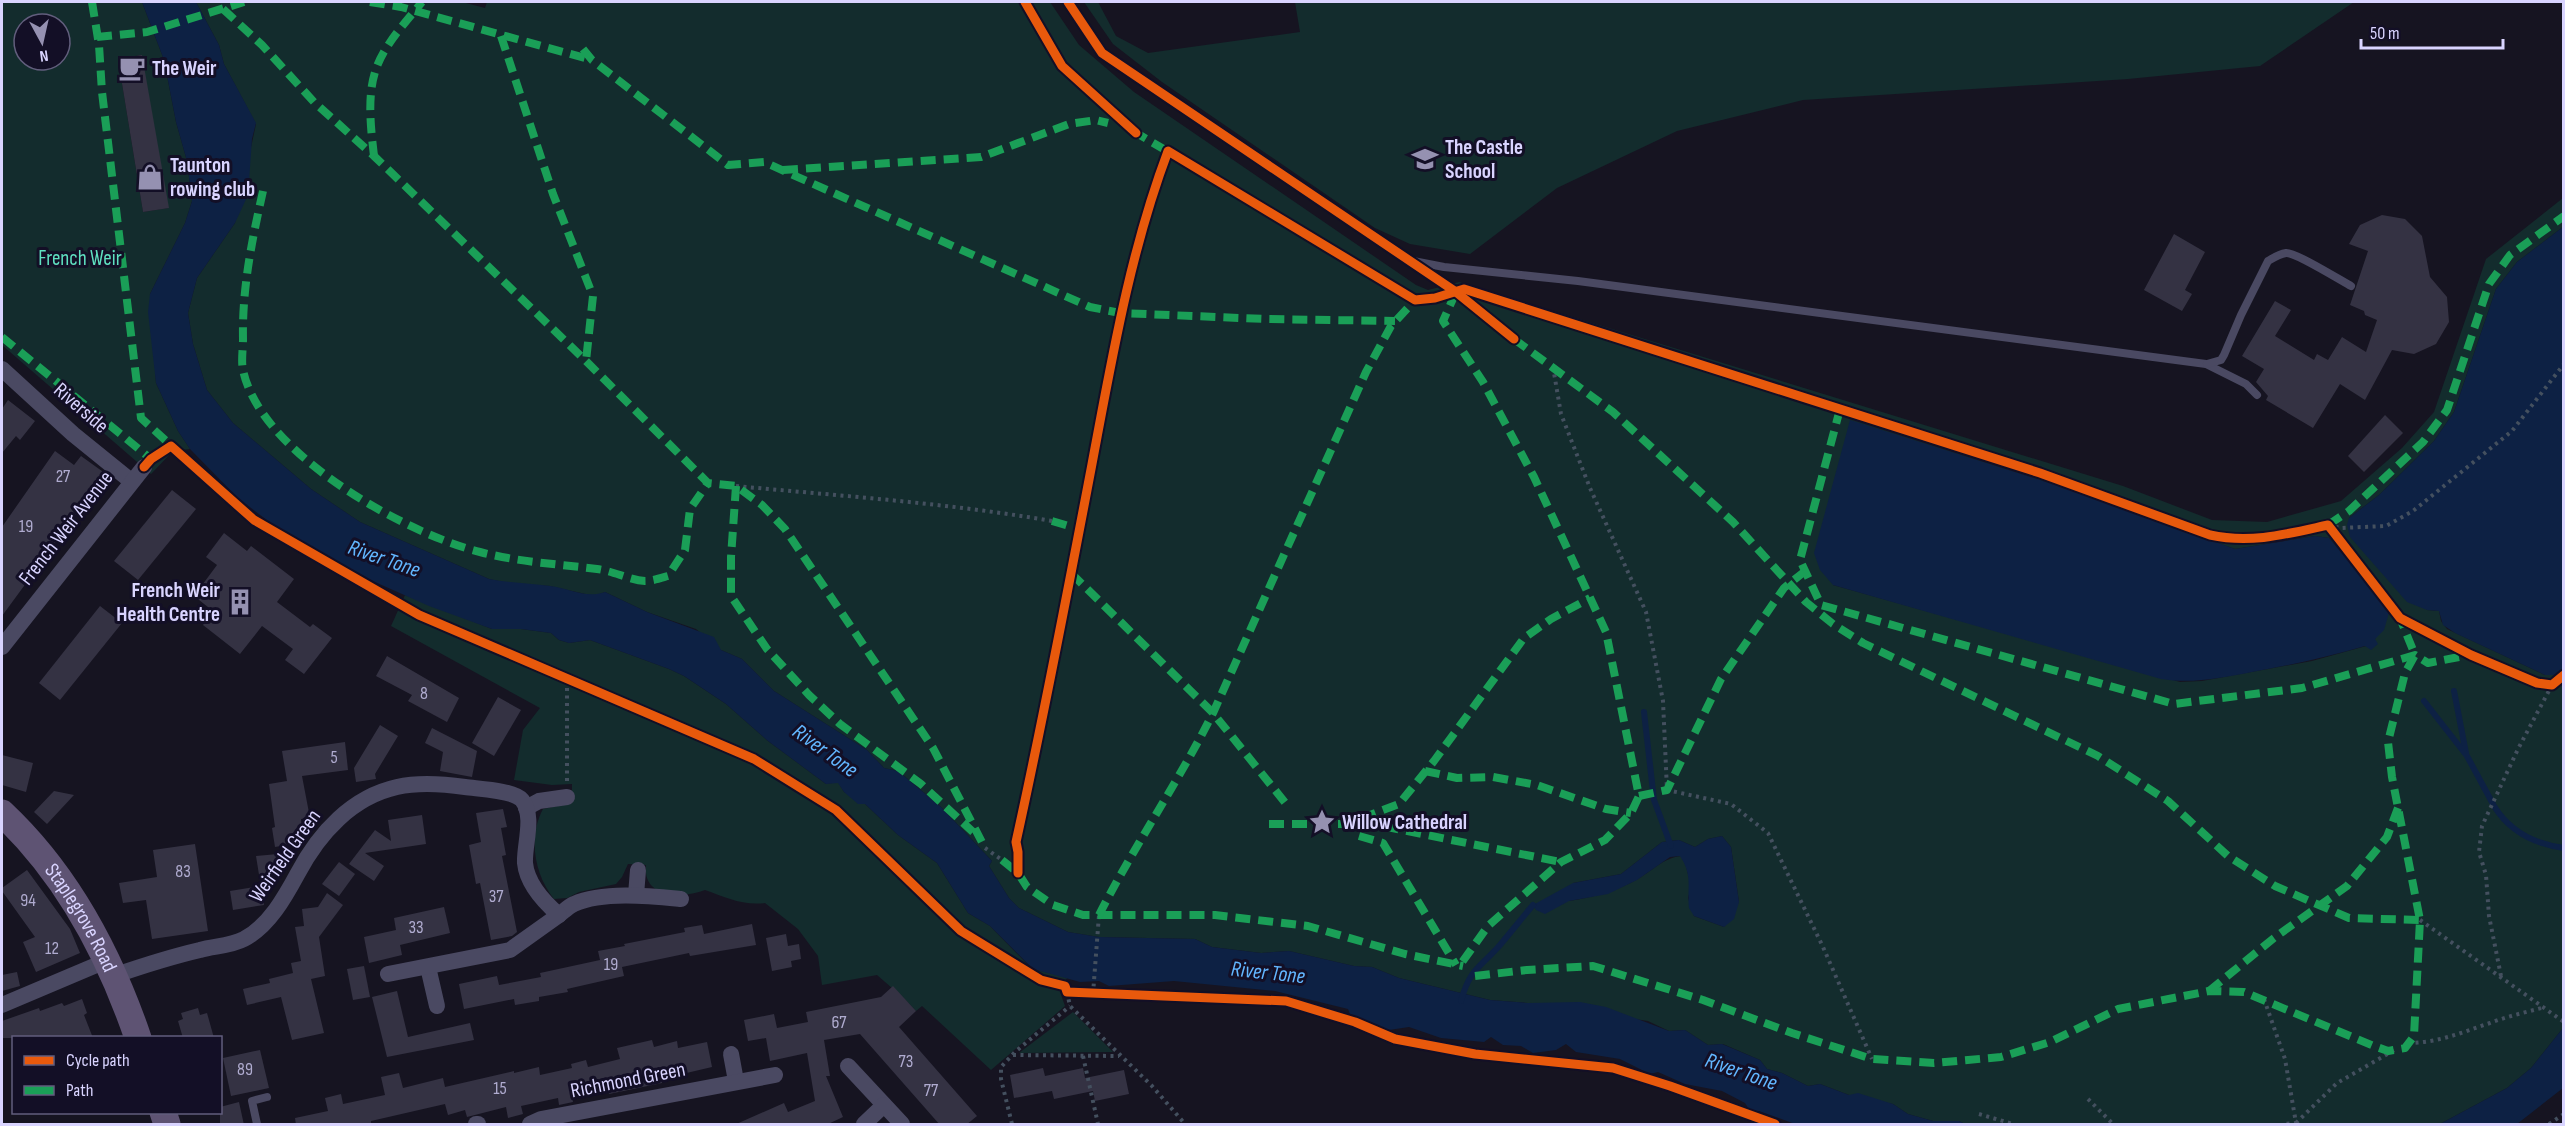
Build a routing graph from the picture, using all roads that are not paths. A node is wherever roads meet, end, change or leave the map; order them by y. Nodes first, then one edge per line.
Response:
1 (1068, 2) edge
2 (1408, 260) junction
3 (2351, 286) dead end
4 (1514, 339) dead end
5 (2206, 364) junction
6 (2, 369) edge
7 (2257, 395) dead end
8 (144, 467) dead end
9 (131, 481) junction
10 (2, 645) edge
11 (567, 796) road end
12 (526, 808) junction
13 (2, 813) edge
14 (638, 870) dead end
15 (636, 895) junction
16 (681, 899) dead end
17 (559, 915) junction
18 (428, 967) junction
19 (110, 968) junction
20 (388, 974) dead end
21 (2, 1005) edge
22 (437, 1006) dead end
23 (137, 1036) edge
24 (731, 1054) dead end
25 (848, 1066) dead end
26 (775, 1075) dead end
27 (736, 1081) junction
28 (267, 1096) dead end
29 (884, 1105) junction
30 (258, 1125) edge
31 (530, 1125) edge
32 (864, 1125) edge
33 (903, 1125) edge

1 - 2 lane
2 - 4 lane
2 - 5 lane
3 - 5 lane
5 - 7 lane
6 - 9 street, Riverside
8 - 9 street, French Weir Avenue
9 - 10 street, French Weir Avenue
11 - 12 street
12 - 17 street
12 - 19 street, Weirfield Green
13 - 19 main road, Staplegrove Road
14 - 15 street
15 - 16 street
15 - 17 street
17 - 18 street
18 - 20 street
18 - 22 street
19 - 21 street, Weirfield Green
19 - 23 main road, Staplegrove Road
24 - 27 street
25 - 29 street
26 - 27 street, Richmond Green
27 - 31 street, Richmond Green
28 - 30 lane
29 - 32 street
29 - 33 street

